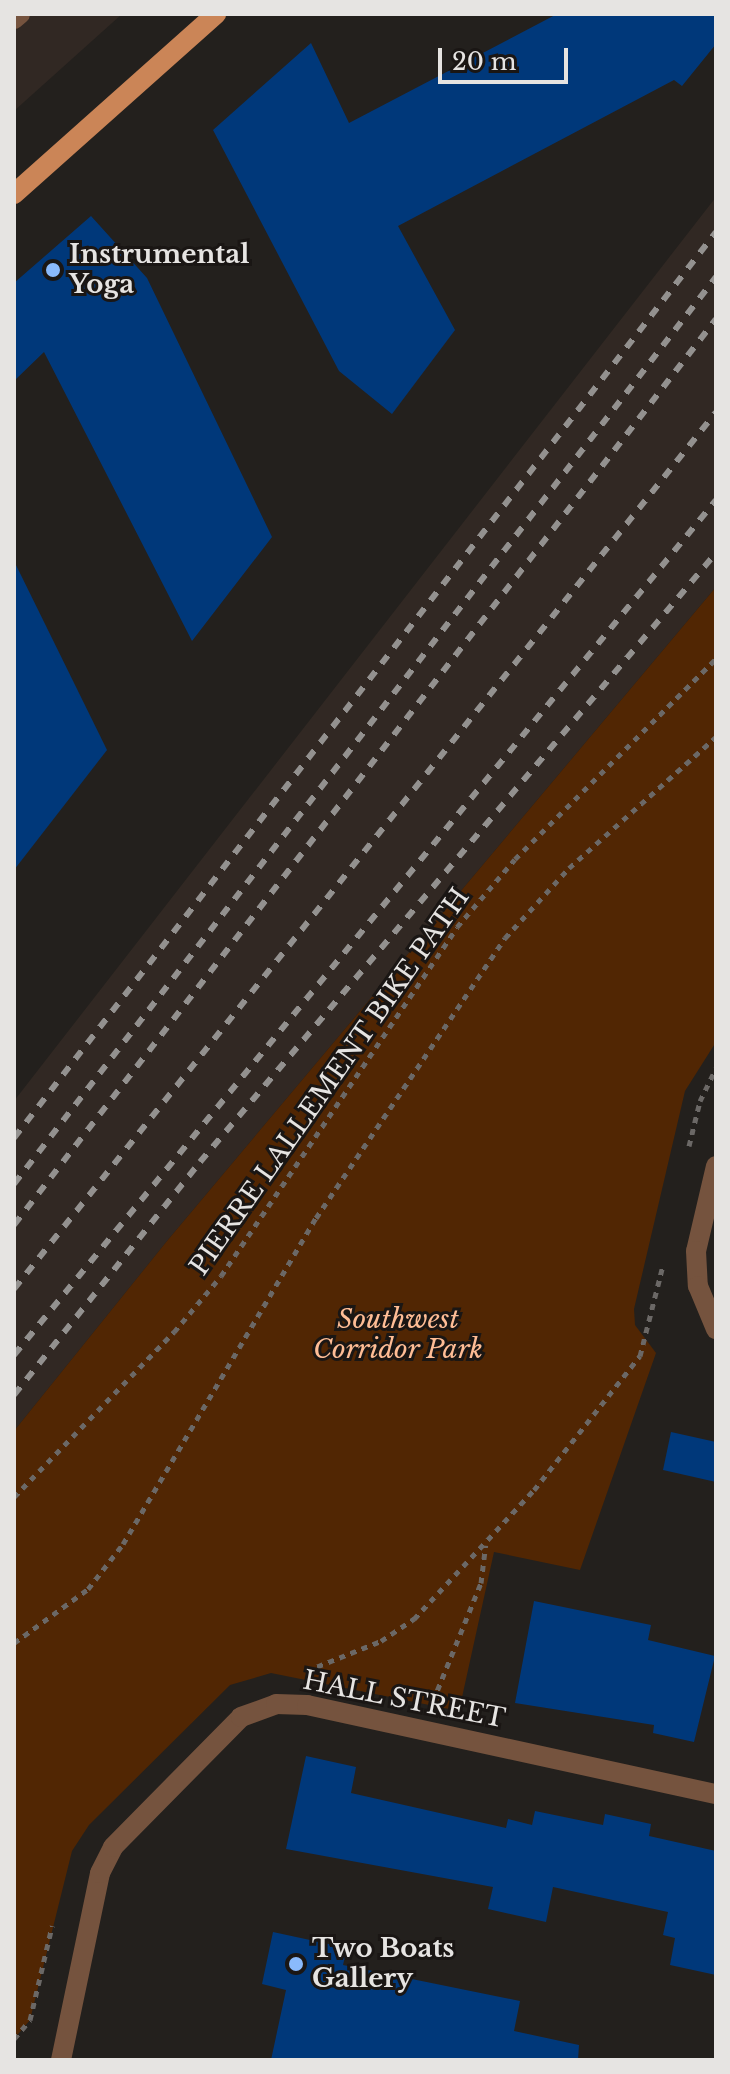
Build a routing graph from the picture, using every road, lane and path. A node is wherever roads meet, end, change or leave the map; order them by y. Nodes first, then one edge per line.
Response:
1 (20, 14) edge
2 (216, 14) edge
3 (14, 19) edge
4 (14, 194) edge
5 (716, 659) edge
6 (716, 737) edge
7 (716, 1068) edge
8 (688, 1151) dead end
9 (716, 1166) edge
10 (665, 1255) dead end
11 (716, 1329) edge
12 (14, 1497) edge
13 (486, 1545) junction
14 (14, 1643) edge
15 (294, 1676) dead end
16 (431, 1705) dead end
17 (716, 1794) edge
18 (55, 1916) dead end
19 (14, 2039) edge
20 (61, 2060) edge

1 - 3 street
2 - 4 main road
5 - 12 path, PIERRE LALLEMENT BIKE PATH
6 - 14 path
7 - 8 path
9 - 11 street
10 - 13 path
13 - 15 path
13 - 16 path
17 - 20 street, HALL STREET
18 - 19 path

